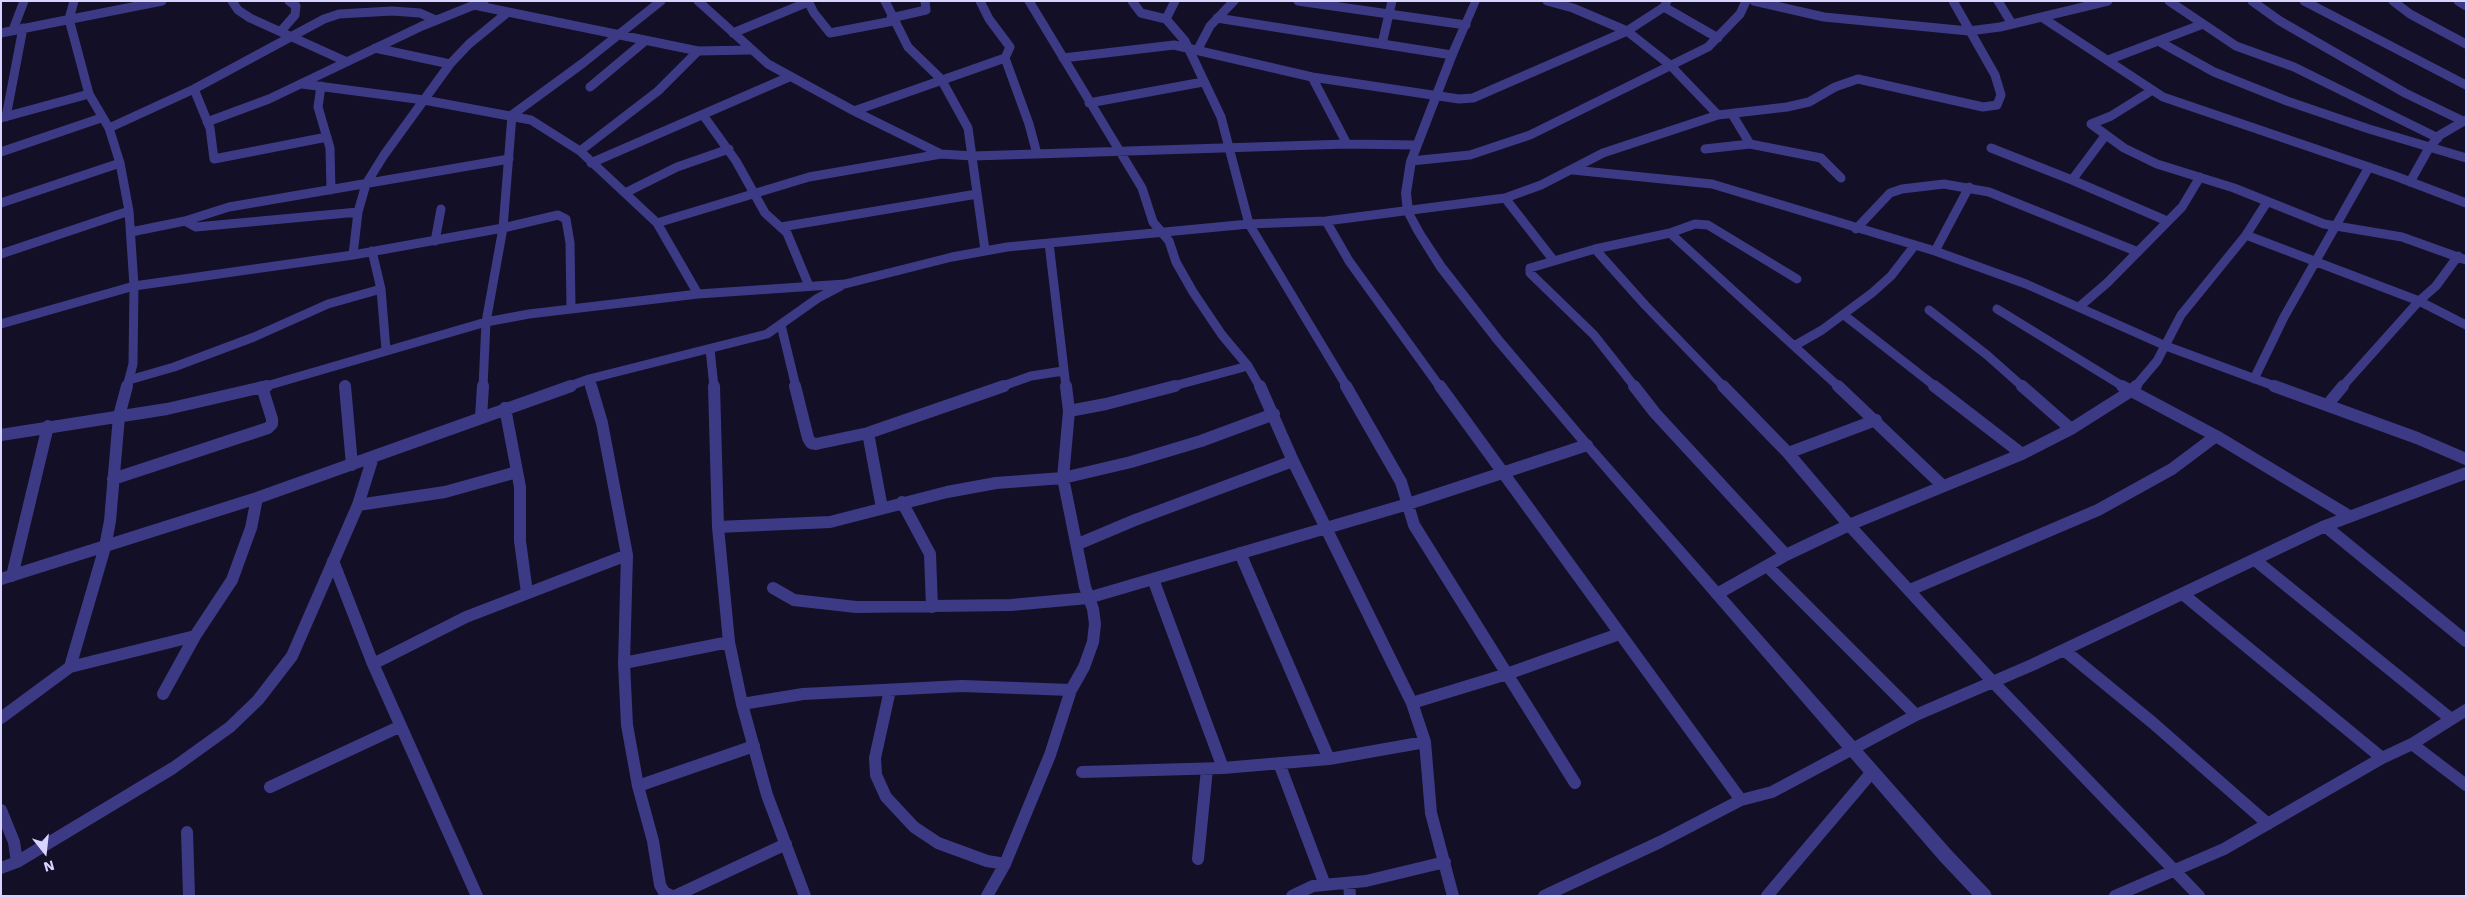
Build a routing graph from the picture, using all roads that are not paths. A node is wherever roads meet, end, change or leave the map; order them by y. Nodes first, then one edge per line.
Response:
1 (24, 1) edge
2 (74, 1) edge
3 (162, 1) edge
4 (232, 1) edge
5 (289, 1) edge
6 (484, 1) edge
7 (660, 1) edge
8 (698, 1) edge
9 (885, 1) edge
10 (925, 1) edge
11 (980, 1) edge
12 (1029, 1) edge
13 (1132, 1) edge
14 (1175, 1) edge
15 (1234, 1) edge
16 (1298, 1) edge
17 (1392, 1) edge
18 (1476, 1) edge
19 (1546, 1) edge
20 (1746, 1) edge
21 (1754, 1) edge
22 (1953, 1) edge
23 (1998, 1) edge
24 (2108, 1) edge
25 (2169, 1) edge
26 (2252, 1) edge
27 (2304, 1) edge
28 (2393, 1) edge
29 (2458, 1) edge
30 (808, 2) edge
31 (473, 3) edge
32 (1665, 4) edge
33 (124, 5) edge
34 (2466, 6) edge
35 (508, 12) junction
36 (1390, 14) junction
37 (1217, 18) junction
38 (2043, 18) junction
39 (69, 19) junction
40 (892, 19) junction
41 (1166, 19) junction
42 (436, 20) junction
43 (2012, 24) junction
44 (2203, 24) junction
45 (1466, 26) junction
46 (23, 28) junction
47 (13, 30) junction
48 (281, 31) junction
49 (1627, 31) junction
50 (1970, 31) junction
51 (1, 33) edge
52 (733, 34) junction
53 (618, 36) junction
54 (291, 37) junction
55 (1718, 38) junction
56 (645, 41) junction
57 (2160, 42) junction
58 (1382, 44) junction
59 (2466, 44) edge
60 (375, 48) junction
61 (1193, 48) junction
62 (750, 50) junction
63 (698, 51) junction
64 (1452, 54) junction
65 (1005, 58) junction
66 (1063, 58) junction
67 (2108, 60) junction
68 (345, 62) junction
69 (450, 64) junction
70 (1670, 65) junction
71 (789, 76) junction
72 (1312, 77) junction
73 (941, 79) junction
74 (1203, 82) junction
75 (302, 84) junction
76 (2466, 85) edge
77 (321, 86) junction
78 (590, 87) dead end
79 (194, 89) junction
80 (2151, 90) junction
81 (89, 94) junction
82 (1436, 96) junction
83 (424, 100) junction
84 (1089, 103) junction
85 (854, 111) junction
86 (703, 114) junction
87 (1732, 114) junction
88 (1718, 115) junction
89 (512, 116) junction
90 (4, 117) edge
91 (102, 118) junction
92 (2464, 120) edge
93 (207, 122) junction
94 (109, 128) junction
95 (2105, 136) junction
96 (327, 137) junction
97 (2438, 138) junction
98 (1347, 144) junction
99 (1750, 144) junction
100 (1415, 145) junction
101 (1991, 148) dead end
102 (2429, 148) junction
103 (729, 149) junction
104 (1232, 149) junction
105 (1705, 149) dead end
106 (580, 151) junction
107 (1, 152) edge
108 (1122, 152) junction
109 (941, 154) junction
110 (1037, 154) junction
111 (973, 156) junction
112 (2466, 158) edge
113 (509, 159) junction
114 (1410, 161) junction
115 (120, 163) junction
116 (590, 163) junction
117 (2369, 167) junction
118 (1572, 170) junction
119 (2200, 177) junction
120 (1841, 178) dead end
121 (2072, 180) junction
122 (2410, 182) junction
123 (366, 184) junction
124 (1969, 187) junction
125 (331, 190) junction
126 (625, 193) junction
127 (754, 193) junction
128 (977, 194) junction
129 (1505, 198) junction
130 (2268, 202) junction
131 (1, 203) edge
132 (2466, 204) edge
133 (440, 209) dead end
134 (129, 211) junction
135 (358, 212) junction
136 (1408, 212) junction
137 (184, 221) junction
138 (1326, 221) junction
139 (2167, 222) junction
140 (657, 223) junction
141 (1249, 224) junction
142 (781, 226) junction
143 (2336, 227) junction
144 (504, 228) junction
145 (1856, 229) junction
146 (132, 232) junction
147 (1162, 232) junction
148 (1670, 233) junction
149 (2246, 235) junction
150 (435, 241) junction
151 (1049, 243) junction
152 (1915, 245) junction
153 (1595, 249) junction
154 (985, 250) junction
155 (1935, 251) junction
156 (372, 252) junction
157 (2138, 252) junction
158 (1, 254) edge
159 (352, 255) junction
160 (2462, 258) edge
161 (1554, 260) junction
162 (2315, 260) junction
163 (1797, 279) dead end
164 (844, 284) junction
165 (134, 286) junction
166 (809, 286) junction
167 (381, 289) junction
168 (698, 294) junction
169 (2418, 301) junction
170 (2079, 307) junction
171 (571, 308) junction
172 (1997, 309) dead end
173 (1929, 310) dead end
174 (1844, 315) junction
175 (486, 322) junction
176 (1, 324) edge
177 (781, 325) junction
178 (2466, 325) edge
179 (1794, 346) junction
180 (2166, 346) junction
181 (710, 349) junction
182 (386, 350) junction
183 (1248, 366) junction
184 (1063, 371) junction
185 (589, 379) junction
186 (2254, 379) junction
187 (129, 380) junction
188 (262, 386) junction
189 (345, 386) dead end
190 (2132, 391) junction
191 (2328, 404) junction
192 (505, 408) junction
193 (1069, 411) junction
194 (1274, 414) junction
195 (119, 416) junction
196 (481, 417) junction
197 (1876, 420) junction
198 (48, 426) junction
199 (2070, 429) junction
200 (868, 433) junction
201 (1, 434) edge
202 (2216, 436) junction
203 (1586, 446) junction
204 (1788, 453) junction
205 (2022, 454) junction
206 (373, 457) junction
207 (2466, 459) edge
208 (1293, 461) junction
209 (352, 465) junction
210 (517, 472) junction
211 (1501, 473) junction
212 (2466, 473) edge
213 (1063, 478) junction
214 (113, 479) junction
215 (1944, 486) junction
216 (257, 498) junction
217 (902, 502) junction
218 (1408, 504) junction
219 (358, 505) junction
220 (882, 508) junction
221 (2349, 516) junction
222 (1849, 525) junction
223 (2325, 526) junction
224 (718, 527) junction
225 (1326, 527) junction
226 (1078, 544) junction
227 (105, 547) junction
228 (1240, 553) junction
229 (627, 555) junction
230 (1786, 556) junction
231 (2255, 560) junction
232 (333, 562) junction
233 (1768, 567) junction
234 (7, 578) edge
235 (1153, 579) junction
236 (773, 588) dead end
237 (1910, 590) junction
238 (527, 592) junction
239 (1717, 594) junction
240 (2184, 594) junction
241 (1088, 598) junction
242 (932, 607) junction
243 (1618, 634) junction
244 (195, 636) junction
245 (2466, 641) edge
246 (729, 642) junction
247 (2064, 650) junction
248 (624, 663) junction
249 (373, 664) junction
250 (70, 667) junction
251 (1507, 674) junction
252 (1993, 682) junction
253 (890, 690) junction
254 (1071, 690) junction
255 (163, 694) dead end
256 (1412, 703) junction
257 (742, 704) junction
258 (2466, 710) edge
259 (1916, 715) junction
260 (1, 718) edge
261 (2451, 719) junction
262 (401, 726) junction
263 (1425, 742) junction
264 (2412, 744) junction
265 (754, 746) junction
266 (1851, 748) junction
267 (2382, 758) junction
268 (1329, 759) junction
269 (1279, 763) junction
270 (1223, 768) junction
271 (1206, 769) junction
272 (1082, 772) dead end
273 (1872, 772) junction
274 (1575, 783) dead end
275 (2466, 785) edge
276 (638, 786) junction
277 (270, 787) dead end
278 (1741, 800) junction
279 (1, 810) edge
280 (2268, 824) junction
281 (187, 832) dead end
282 (786, 844) junction
283 (1198, 859) dead end
284 (17, 862) junction
285 (1444, 862) junction
286 (1005, 864) junction
287 (1, 868) edge
288 (2174, 871) junction
289 (1325, 885) junction
290 (1349, 889) edge
291 (189, 896) edge
292 (477, 896) edge
293 (674, 896) edge
294 (805, 896) edge
295 (988, 896) edge
296 (1292, 896) edge
297 (1453, 896) edge
298 (1544, 896) edge
299 (1767, 896) edge
300 (1984, 896) edge
301 (2116, 896) edge
302 (2199, 896) edge

1 - 47 street
2 - 39 street
3 - 33 street
4 - 48 street
5 - 48 street
6 - 31 street
7 - 53 street
8 - 52 street
9 - 40 street
10 - 40 street
11 - 65 street
12 - 66 street
13 - 41 street
14 - 41 street
15 - 37 street
16 - 36 street
17 - 36 street
18 - 45 street
19 - 49 street
20 - 55 street
21 - 50 street
22 - 50 street
23 - 43 street
24 - 38 street
25 - 44 street
26 - 92 street
27 - 76 street
28 - 59 street
29 - 34 street
30 - 40 street
30 - 52 street
31 - 35 street
31 - 42 street
32 - 49 street
32 - 55 street
33 - 39 street
35 - 53 street
35 - 69 street
36 - 45 street
36 - 58 street
37 - 58 street
37 - 61 street
38 - 43 street
38 - 67 street
39 - 46 street
39 - 81 street
40 - 73 street
41 - 61 street
42 - 54 street
42 - 60 street
43 - 50 street
44 - 57 street
44 - 97 street
45 - 64 street
46 - 47 street
46 - 90 street
47 - 51 street
48 - 54 street
49 - 70 street
49 - 82 street
50 - 87 street
52 - 62 street
53 - 56 street
53 - 89 street
54 - 68 street
54 - 79 street
55 - 70 street
56 - 63 street
56 - 78 street
57 - 67 street
57 - 102 street
58 - 64 street
60 - 68 street
60 - 69 street
61 - 66 street
61 - 72 street
61 - 74 street
62 - 63 street
62 - 71 street
63 - 106 street
64 - 82 street
65 - 73 street
65 - 110 street
66 - 84 street
67 - 80 street
68 - 75 street
69 - 83 street
70 - 88 street
70 - 114 street
71 - 85 street
71 - 86 street
72 - 82 street
72 - 98 street
73 - 85 street
73 - 111 street
74 - 84 street
74 - 104 street
75 - 77 street
75 - 93 street
77 - 83 street
77 - 96 street
79 - 93 street
79 - 94 street
80 - 95 street
80 - 117 street
81 - 90 street
81 - 91 street
82 - 100 street
83 - 89 street
83 - 123 street
84 - 108 street
85 - 109 street
86 - 103 street
86 - 116 street
87 - 88 street
87 - 99 street
88 - 118 street
89 - 106 street
89 - 113 street
91 - 94 street
91 - 107 street
92 - 97 street
93 - 96 street
94 - 115 street
95 - 119 street
95 - 121 street
96 - 125 street
97 - 102 street
98 - 100 street
98 - 104 street
99 - 105 street
99 - 120 street
100 - 114 street
101 - 121 street
102 - 112 street
102 - 122 street
103 - 126 street
103 - 127 street
104 - 108 street
104 - 141 street
106 - 116 street
108 - 110 street
108 - 147 street
109 - 111 street
109 - 127 street
110 - 111 street
111 - 128 street
113 - 123 street
113 - 144 street
114 - 136 street
115 - 131 street
115 - 134 street
116 - 126 street
117 - 122 street
117 - 143 street
118 - 129 street
118 - 145 street
119 - 130 street
119 - 139 street
121 - 139 street
122 - 132 street
123 - 125 street
123 - 135 street
124 - 145 street
124 - 155 street
124 - 157 street
125 - 137 street
126 - 140 street
127 - 140 street
127 - 142 street
128 - 142 street
128 - 154 street
129 - 136 street
129 - 161 street
130 - 143 street
130 - 149 street
133 - 150 street
134 - 146 street
134 - 158 street
135 - 137 street
135 - 159 street
136 - 138 street
136 - 203 street
137 - 146 street
138 - 141 street
138 - 211 street
139 - 157 street
140 - 168 street
141 - 147 street
141 - 218 street
142 - 166 street
143 - 160 street
143 - 162 street
144 - 150 street
144 - 171 street
144 - 175 street
145 - 152 street
146 - 165 street
147 - 151 street
147 - 183 street
148 - 153 street
148 - 163 street
148 - 179 street
149 - 162 street
149 - 180 street
150 - 156 street
151 - 154 street
151 - 184 street
152 - 155 street
152 - 174 street
153 - 161 street
153 - 204 street
154 - 164 street
155 - 170 street
156 - 159 street
156 - 167 street
157 - 170 street
159 - 165 street
160 - 169 street
161 - 230 street
162 - 169 street
162 - 186 street
164 - 166 street
164 - 177 street
165 - 176 street
165 - 187 street
166 - 168 street
167 - 182 street
167 - 187 street
168 - 171 street
169 - 178 street
169 - 191 street
170 - 180 street
171 - 175 street
172 - 190 street
173 - 199 street
174 - 179 street
174 - 205 street
175 - 182 street
175 - 196 street
177 - 181 street
177 - 200 street
179 - 197 street
180 - 186 street
180 - 190 street
181 - 185 street
181 - 224 street
182 - 188 street
183 - 193 street
183 - 194 street
184 - 193 street
184 - 200 street
185 - 192 street
185 - 229 street
186 - 191 street
187 - 195 street
188 - 195 street
188 - 214 street
189 - 209 street
190 - 199 street
190 - 202 street
191 - 207 street
192 - 196 street
192 - 210 street
193 - 213 street
194 - 208 street
194 - 213 street
195 - 198 street
195 - 214 street
196 - 206 street
197 - 204 street
197 - 215 street
198 - 201 street
198 - 234 street
199 - 205 street
200 - 220 street
202 - 221 street
202 - 237 street
203 - 211 street
203 - 239 street
204 - 222 street
205 - 215 street
206 - 209 street
206 - 219 street
208 - 225 street
208 - 226 street
209 - 216 street
210 - 219 street
210 - 238 street
211 - 218 street
211 - 243 street
212 - 221 street
213 - 217 street
213 - 226 street
214 - 227 street
215 - 222 street
216 - 227 street
216 - 244 street
217 - 220 street
217 - 242 street
218 - 225 street
218 - 251 street
219 - 232 street
220 - 224 street
221 - 223 street
222 - 230 street
222 - 237 street
223 - 231 street
223 - 245 street
224 - 246 street
225 - 228 street
225 - 256 street
226 - 241 street
227 - 234 street
227 - 250 street
228 - 235 street
228 - 268 street
229 - 238 street
229 - 248 street
230 - 233 street
231 - 240 street
231 - 261 street
232 - 249 street
232 - 284 street
233 - 239 street
233 - 259 street
235 - 241 street
235 - 270 street
236 - 242 street
237 - 252 street
238 - 249 street
239 - 266 street
240 - 247 street
240 - 267 street
241 - 242 street
241 - 254 street
243 - 251 street
243 - 278 street
244 - 250 street
244 - 255 street
246 - 248 street
246 - 257 street
247 - 252 street
247 - 280 street
248 - 276 street
249 - 262 street
250 - 260 street
251 - 256 street
251 - 274 street
252 - 259 street
252 - 288 street
253 - 254 street
253 - 257 street
253 - 286 street
254 - 286 street
256 - 263 street
257 - 265 street
258 - 261 street
259 - 266 street
261 - 264 street
262 - 277 street
262 - 292 street
263 - 268 street
263 - 285 street
264 - 267 street
264 - 275 street
265 - 276 street
265 - 282 street
266 - 273 street
266 - 278 street
267 - 280 street
268 - 269 street
269 - 270 street
269 - 289 street
270 - 271 street
271 - 272 street
271 - 283 street
273 - 299 street
273 - 300 street
276 - 293 street
278 - 298 street
279 - 284 street
280 - 288 street
281 - 291 street
282 - 293 street
282 - 294 street
284 - 287 street
285 - 290 street
285 - 297 street
286 - 295 street
288 - 301 street
288 - 302 street
289 - 290 street
289 - 296 street

